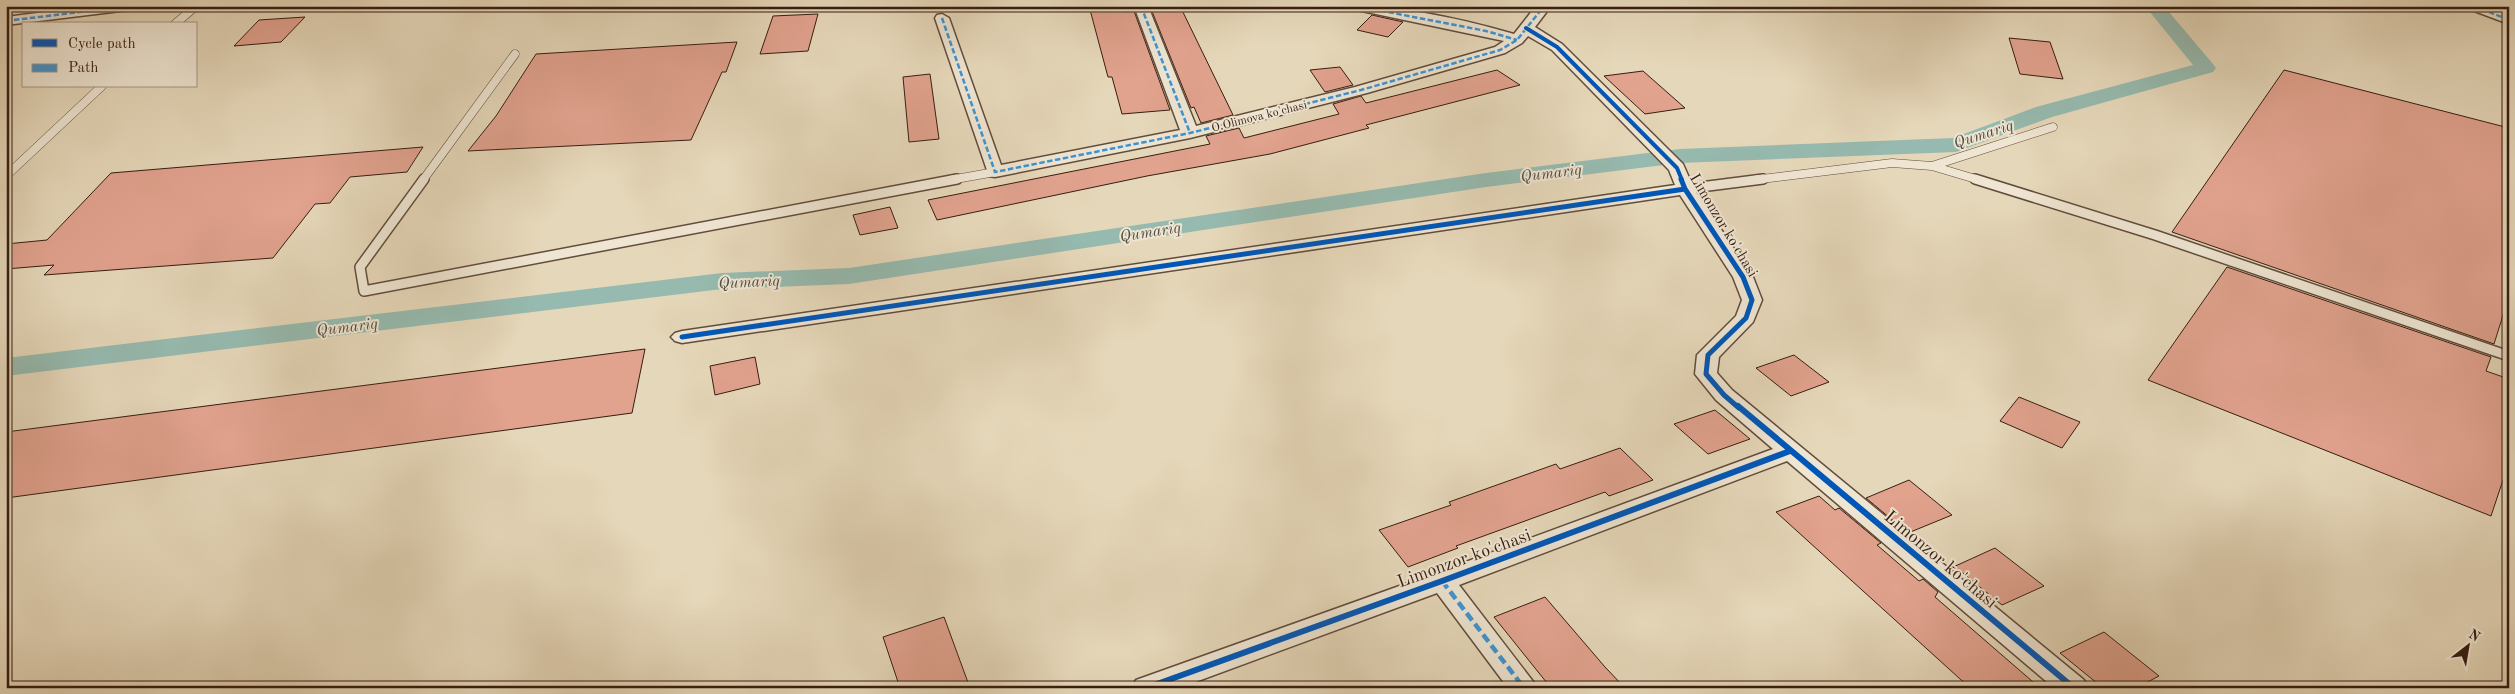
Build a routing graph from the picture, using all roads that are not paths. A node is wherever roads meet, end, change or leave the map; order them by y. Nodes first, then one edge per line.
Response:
1 (129, 6) edge
2 (196, 6) edge
3 (1141, 6) edge
4 (1357, 6) edge
5 (1544, 6) edge
6 (2474, 6) edge
7 (110, 7) edge
8 (942, 18) dead end
9 (2509, 20) edge
10 (6, 21) edge
11 (177, 22) edge
12 (1522, 34) junction
13 (515, 54) dead end
14 (100, 88) edge
15 (2053, 127) dead end
16 (1190, 133) junction
17 (1932, 166) junction
18 (995, 172) junction
19 (6, 176) edge
20 (1685, 190) junction
21 (682, 338) dead end
22 (2509, 356) edge
23 (1790, 451) junction
24 (1442, 582) junction
25 (1146, 688) edge
26 (1524, 688) edge
27 (2074, 688) edge

1 - 7 street
2 - 11 lane
3 - 16 street
4 - 12 street, Limonzor ko'chasi
5 - 12 street
6 - 9 street
7 - 10 street
8 - 18 street
12 - 16 street, O.Olimova ko'chasi
12 - 20 street, Limonzor ko'chasi
13 - 18 lane
14 - 19 lane
15 - 17 lane
16 - 18 street, O.Olimova ko'chasi
17 - 20 lane
17 - 22 lane
20 - 21 street
20 - 23 street, Limonzor ko'chasi
23 - 24 street, Limonzor ko'chasi
23 - 27 street, Limonzor ko'chasi
24 - 25 street, Limonzor ko'chasi
24 - 26 street

